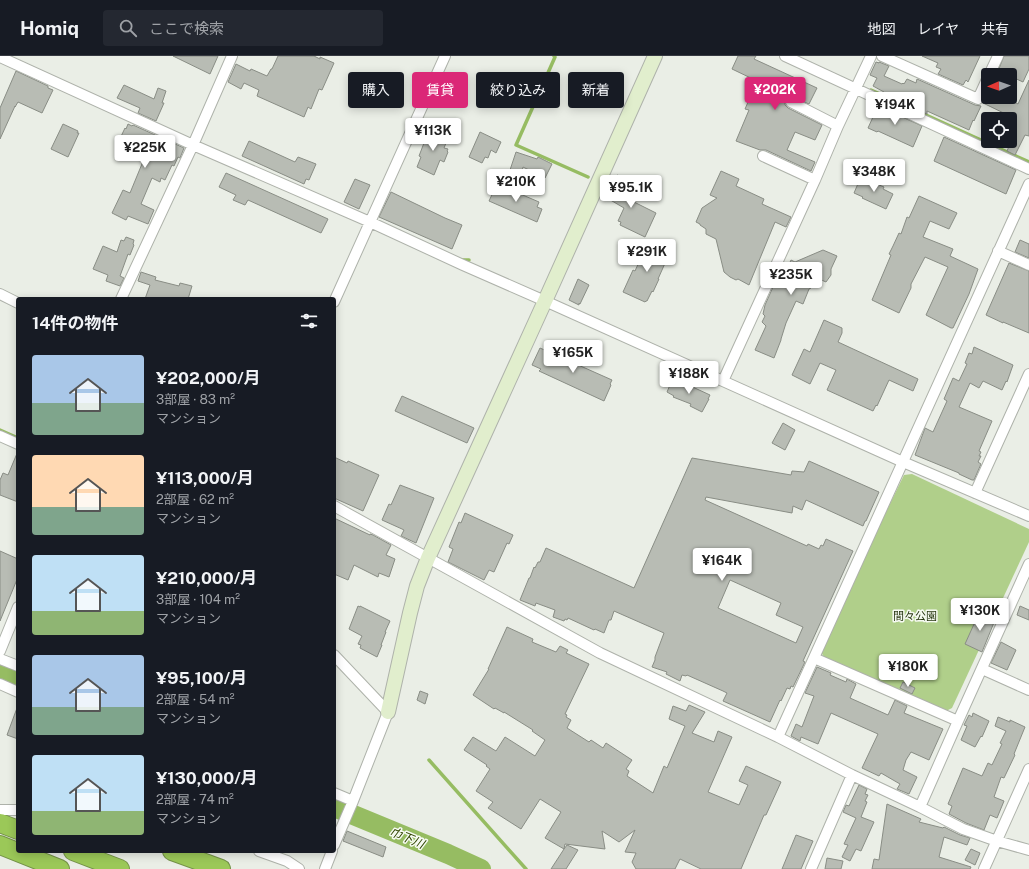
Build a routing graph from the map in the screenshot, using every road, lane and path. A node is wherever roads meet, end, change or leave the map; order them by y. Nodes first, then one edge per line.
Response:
1 (232, 56) edge
2 (445, 56) edge
3 (655, 56) edge
4 (785, 56) edge
5 (871, 56) edge
6 (882, 56) edge
7 (998, 56) edge
8 (0, 57) edge
9 (992, 68) edge
10 (858, 85) junction
11 (981, 92) edge
12 (791, 102) dead end
13 (838, 126) junction
14 (193, 145) junction
15 (763, 156) dead end
16 (1029, 169) edge
17 (815, 180) junction
18 (1029, 184) edge
19 (370, 222) junction
20 (998, 251) junction
21 (1029, 265) edge
22 (0, 294) edge
23 (122, 297) edge
24 (336, 298) edge
25 (545, 301) junction
26 (16, 302) edge
27 (1029, 374) edge
28 (723, 381) junction
29 (0, 436) edge
30 (16, 443) edge
31 (903, 462) junction
32 (976, 493) junction
33 (336, 507) edge
34 (1029, 516) edge
35 (428, 558) junction
36 (1029, 564) edge
37 (16, 612) edge
38 (0, 651) edge
39 (336, 657) edge
40 (814, 658) junction
41 (0, 659) edge
42 (16, 665) edge
43 (982, 669) junction
44 (0, 684) edge
45 (1029, 690) edge
46 (16, 691) edge
47 (388, 712) junction
48 (958, 720) junction
49 (778, 737) junction
50 (1029, 769) edge
51 (852, 775) junction
52 (336, 794) edge
53 (353, 801) junction
54 (920, 807) junction
55 (0, 810) edge
56 (16, 810) edge
57 (0, 822) edge
58 (16, 823) edge
59 (338, 823) edge
60 (16, 829) edge
61 (336, 834) edge
62 (997, 841) junction
63 (0, 845) edge
64 (1029, 850) edge
65 (16, 851) edge
66 (20, 853) edge
67 (78, 853) edge
68 (177, 853) edge
69 (264, 853) edge
70 (331, 853) edge
71 (0, 858) edge
72 (27, 869) edge
73 (60, 869) edge
74 (120, 869) edge
75 (221, 869) edge
76 (299, 869) edge
77 (325, 869) edge
78 (811, 869) edge
79 (984, 869) edge

1 - 14 street
2 - 19 street
3 - 25 street
4 - 10 street
5 - 10 street
6 - 11 street
7 - 9 street
8 - 14 street
10 - 13 street
10 - 16 street
12 - 13 street
13 - 17 street
14 - 19 street
14 - 23 street
15 - 17 street
17 - 28 street
18 - 20 street
19 - 24 street
19 - 25 street
20 - 21 street
20 - 31 street
22 - 26 street
25 - 28 street
25 - 35 street
27 - 32 street
28 - 31 street
29 - 30 street
31 - 32 street
31 - 40 street
32 - 34 street
33 - 35 street
35 - 47 street
35 - 49 street
36 - 43 street
37 - 38 street
39 - 47 street
40 - 48 street
40 - 49 street
41 - 42 street
43 - 45 street
43 - 48 street
44 - 46 street
47 - 53 street
48 - 54 street
49 - 51 street
50 - 62 street
51 - 54 street
51 - 78 street
52 - 53 street
53 - 59 street
54 - 62 street
55 - 56 street
57 - 58 highway
57 - 60 highway
59 - 61 street
62 - 64 street
62 - 79 street
63 - 65 highway
66 - 73 highway
67 - 74 highway
68 - 75 highway
69 - 76 street
70 - 77 street
71 - 72 highway

